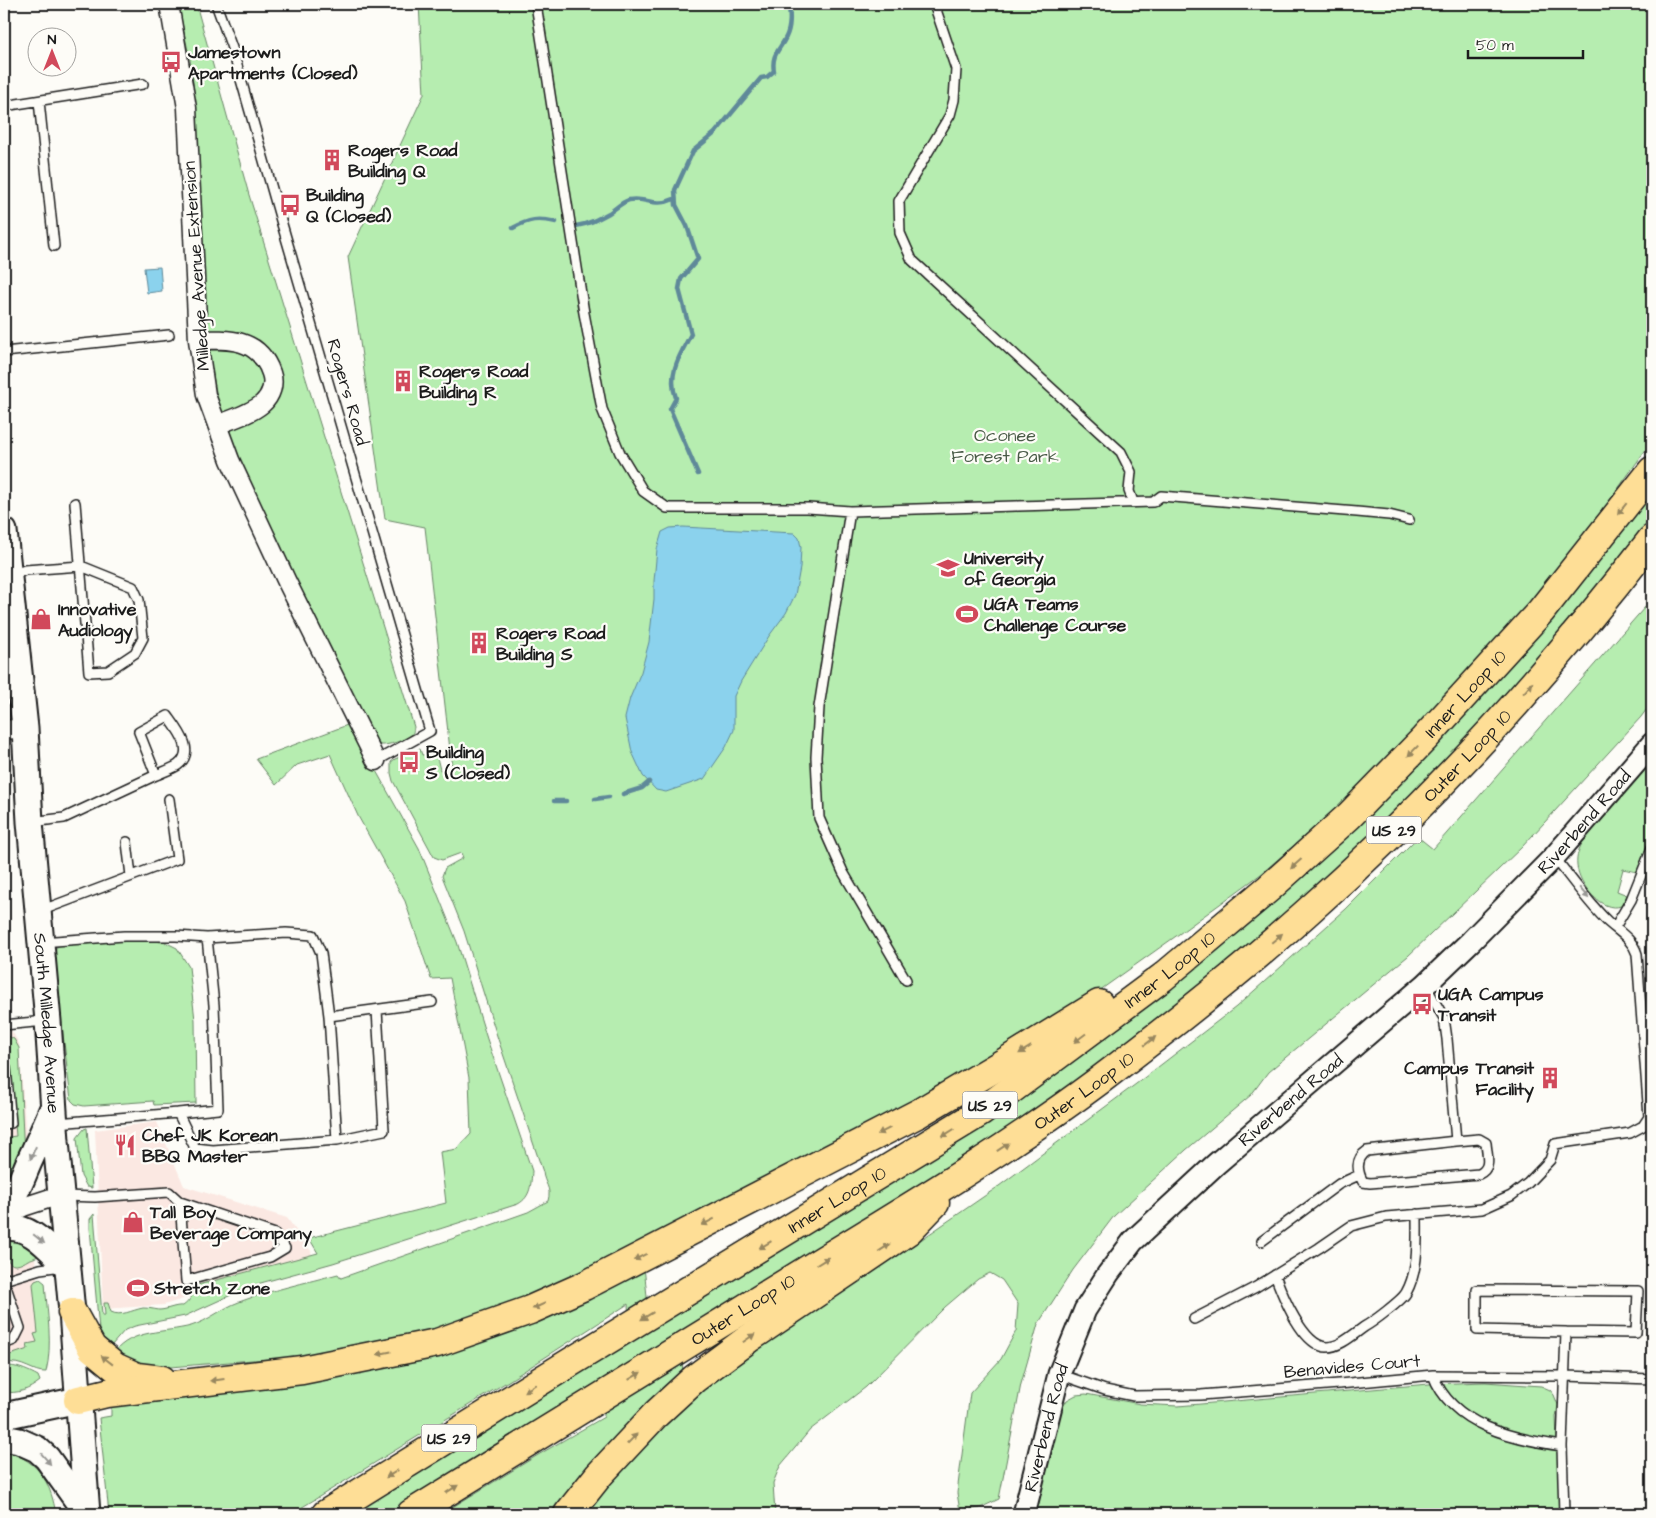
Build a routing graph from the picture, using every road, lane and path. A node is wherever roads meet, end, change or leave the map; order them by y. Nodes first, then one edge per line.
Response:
1 (169, 4) edge
2 (216, 4) edge
3 (536, 4) edge
4 (934, 4) edge
5 (143, 84) dead end
6 (39, 101) junction
7 (4, 106) edge
8 (54, 246) dead end
9 (169, 336) dead end
10 (198, 340) junction
11 (4, 352) edge
12 (217, 425) junction
13 (1652, 471) edge
14 (75, 503) dead end
15 (1131, 503) junction
16 (850, 512) junction
17 (1409, 520) dead end
18 (4, 532) edge
19 (1652, 539) edge
20 (81, 566) junction
21 (9, 577) junction
22 (8, 607) edge
23 (9, 636) edge
24 (14, 729) edge
25 (1652, 744) edge
26 (376, 762) joint
27 (156, 774) junction
28 (169, 799) dead end
29 (30, 822) junction
30 (127, 842) dead end
31 (1652, 848) edge
32 (1554, 857) junction
33 (131, 876) junction
34 (1269, 888) junction
35 (37, 911) junction
36 (1615, 927) junction
37 (207, 938) junction
38 (40, 942) junction
39 (906, 980) dead end
40 (1425, 985) junction
41 (432, 1002) dead end
42 (377, 1010) junction
43 (329, 1016) junction
44 (48, 1021) junction
45 (4, 1026) edge
46 (4, 1068) edge
47 (178, 1113) junction
48 (54, 1116) junction
49 (1651, 1120) edge
50 (4, 1124) edge
51 (337, 1140) junction
52 (1456, 1141) junction
53 (962, 1175) junction
54 (1359, 1175) junction
55 (60, 1195) junction
56 (180, 1202) junction
57 (4, 1206) edge
58 (1417, 1214) junction
59 (4, 1216) edge
60 (4, 1228) edge
61 (1262, 1241) dead end
62 (67, 1266) junction
63 (1275, 1275) junction
64 (4, 1281) edge
65 (8, 1304) edge
66 (72, 1312) junction
67 (1194, 1319) dead end
68 (1566, 1332) junction
69 (4, 1344) edge
70 (1059, 1374) junction
71 (1433, 1374) junction
72 (1565, 1376) junction
73 (1652, 1379) edge
74 (186, 1384) junction
75 (78, 1400) junction
76 (4, 1416) edge
77 (4, 1438) edge
78 (1562, 1446) junction
79 (87, 1514) edge
80 (326, 1514) edge
81 (411, 1514) edge
82 (568, 1514) edge
83 (1024, 1514) edge
84 (1564, 1514) edge

1 - 10 street, Milledge Avenue Extension
2 - 26 lane, Rogers Road
3 - 16 lane
4 - 15 lane
5 - 6 lane
6 - 7 lane
6 - 8 lane
9 - 11 lane
10 - 12 street, Milledge Avenue Extension
10 - 12 street
12 - 26 street, Milledge Avenue Extension
13 -> 34 highway, Inner Loop 10 / US 29
14 - 20 lane
15 - 16 lane
15 - 17 lane
16 - 39 lane
18 - 21 main road, South Milledge Avenue
53 -> 19 highway, Outer Loop 10 / US 29
20 - 20 lane
20 - 21 lane
21 - 22 main road, South Milledge Avenue
22 - 23 main road, South Milledge Avenue
23 - 24 main road, South Milledge Avenue
24 - 29 main road, South Milledge Avenue
25 - 32 street, Riverbend Road
27 - 27 lane
27 - 29 lane
28 - 33 lane
29 - 35 main road, South Milledge Avenue
30 - 33 lane
31 - 36 lane
32 -> 36 lane
32 - 40 street, Riverbend Road
33 - 35 lane
34 -> 74 highway
34 -> 80 highway, Inner Loop 10 / US 29
35 - 38 main road, South Milledge Avenue
36 - 49 lane
37 - 38 lane
37 - 43 lane
37 - 47 lane
38 - 44 main road, South Milledge Avenue
40 - 52 lane
40 - 70 street, Riverbend Road
41 - 42 lane
42 - 43 lane
42 - 51 lane
43 - 51 lane
44 - 45 lane
44 - 48 main road, South Milledge Avenue
46 - 50 lane
47 - 48 lane
47 - 51 lane
48 - 55 main road, South Milledge Avenue
48 -> 57 main road
49 - 58 lane
52 - 54 lane
52 - 54 lane
81 -> 53 highway, Outer Loop 10 / US 29
82 -> 53 highway
54 - 61 lane
55 - 56 lane
55 - 59 street
55 - 62 main road, South Milledge Avenue
56 - 56 lane
58 - 63 lane
58 - 63 lane
60 -> 62 main road
62 - 64 lane
62 - 66 main road, South Milledge Avenue
63 - 67 lane
64 - 65 lane
65 - 69 lane
74 -> 66 highway
66 - 75 main road, South Milledge Avenue
68 - 68 lane
68 - 72 lane
70 - 71 lane, Benavides Court
70 - 83 street, Riverbend Road
71 - 72 lane, Benavides Court
71 - 78 lane
72 - 73 lane, Benavides Court
72 - 78 lane
74 - 75 highway
75 - 76 main road
75 - 79 main road, South Milledge Avenue
77 -> 79 main road
78 - 84 lane

